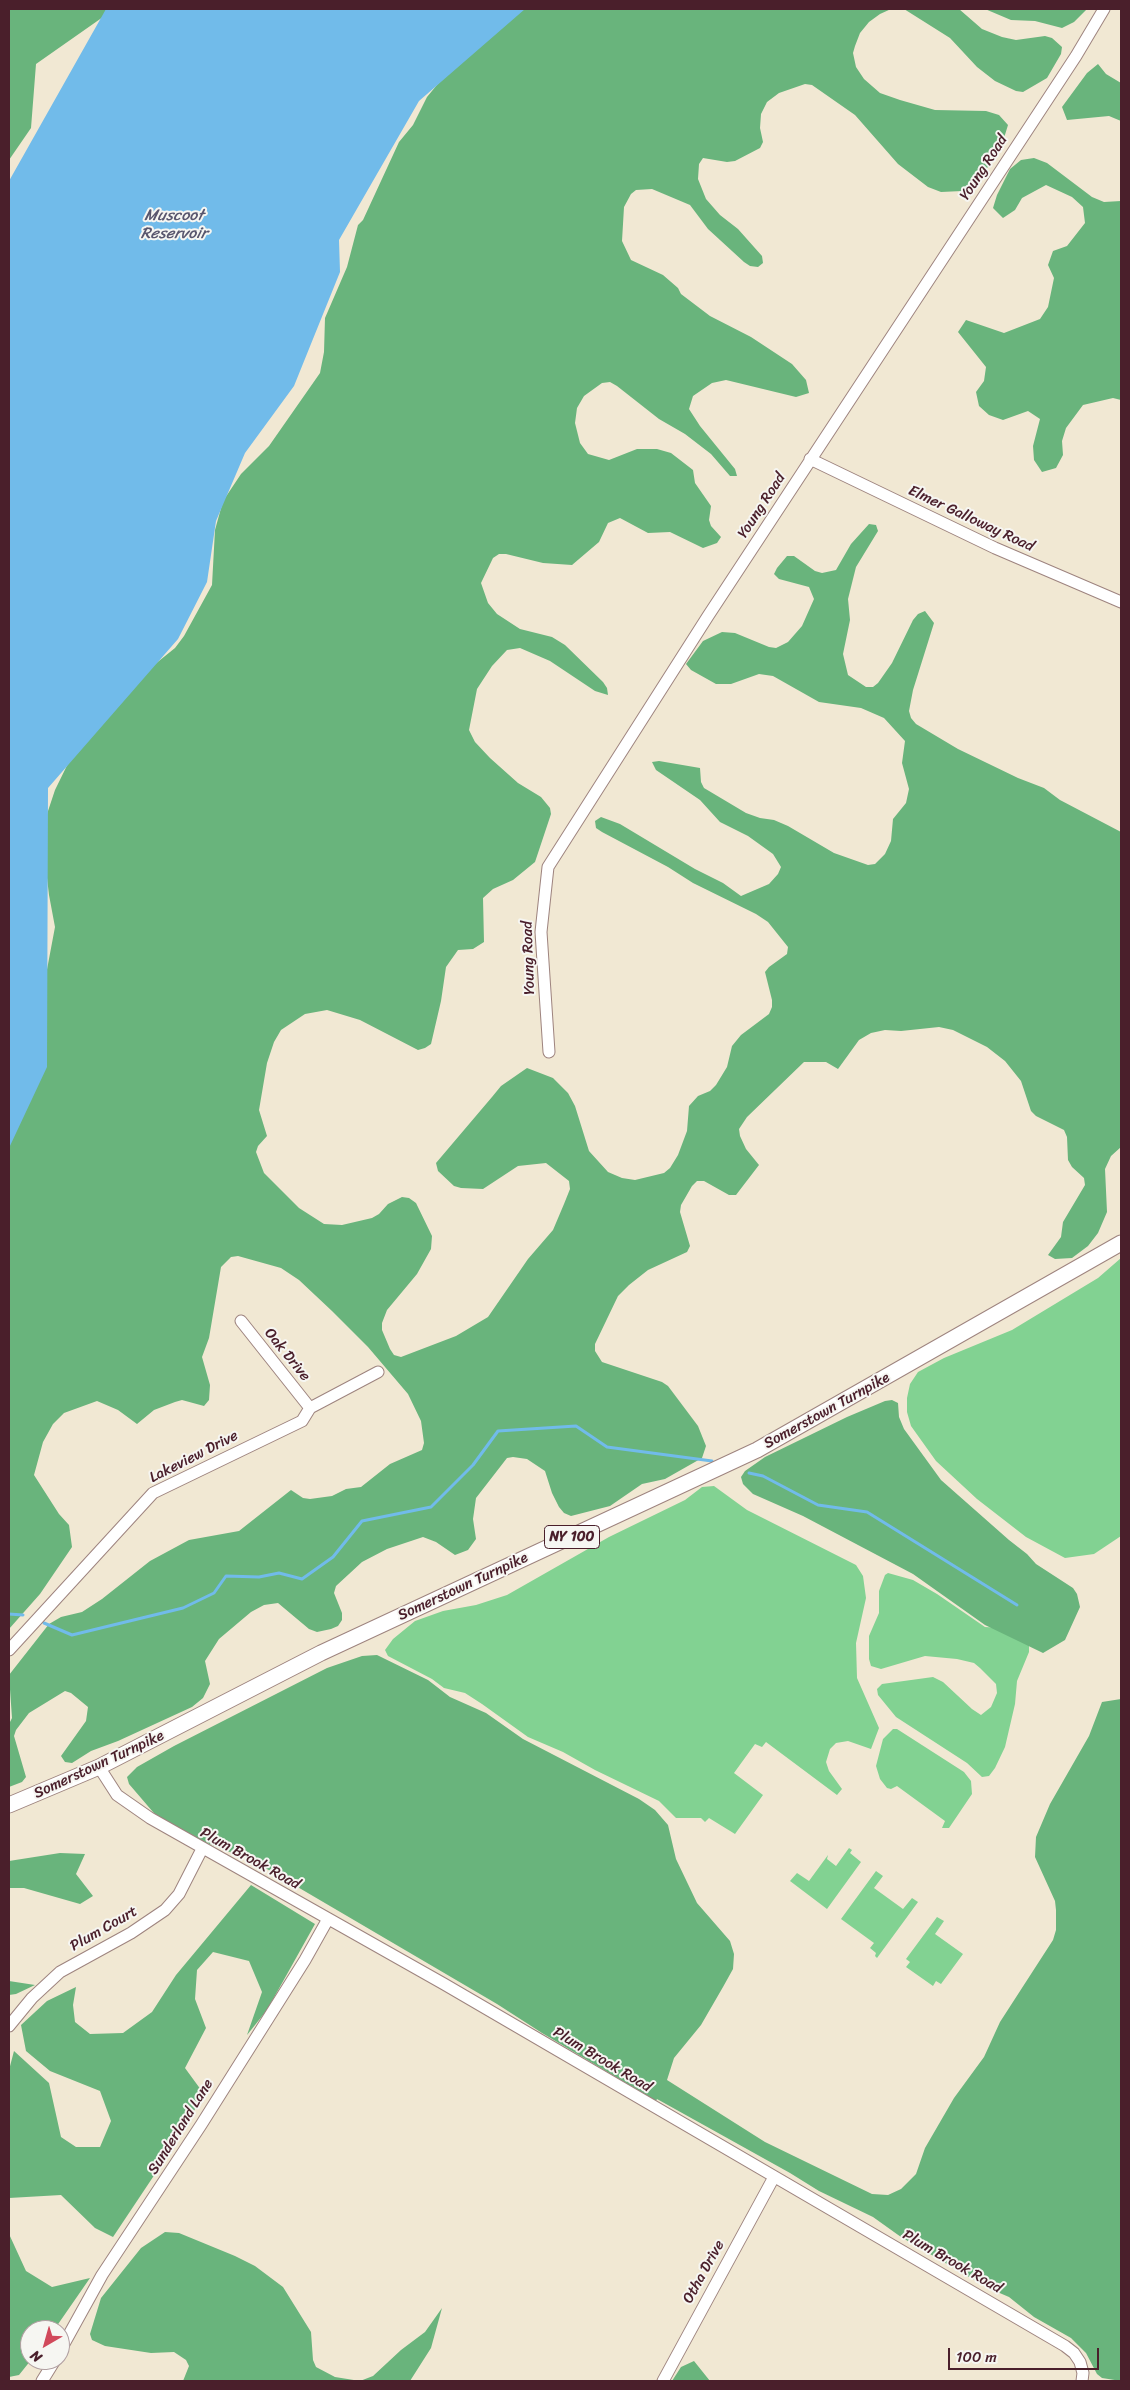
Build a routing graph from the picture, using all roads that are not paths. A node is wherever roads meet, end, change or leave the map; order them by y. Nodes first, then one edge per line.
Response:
1 (1104, 9) edge
2 (810, 459) junction
3 (1121, 602) edge
4 (549, 1052) dead end
5 (1121, 1243) edge
6 (241, 1321) dead end
7 (378, 1372) dead end
8 (310, 1408) junction
9 (9, 1650) edge
10 (99, 1767) junction
11 (9, 1805) edge
12 (202, 1849) junction
13 (328, 1919) junction
14 (9, 2026) edge
15 (774, 2177) junction
16 (70, 2333) edge
17 (49, 2370) edge
18 (42, 2381) edge
19 (662, 2381) edge
20 (1082, 2381) edge

1 - 2 street, Young Road
2 - 3 street, Elmer Galloway Road
2 - 4 street, Young Road
5 - 10 main road, Somerstown Turnpike / NY 100
6 - 8 street, Oak Drive
7 - 8 street, Lakeview Drive
8 - 9 street, Lakeview Drive
10 - 11 main road, Somerstown Turnpike / NY 100
10 - 12 street, Plum Brook Road
12 - 13 street, Plum Brook Road
12 - 14 street, Plum Court
13 - 15 street, Plum Brook Road
13 - 16 street, Sunderland Lane
15 - 19 street, Otha Drive
15 - 20 street, Plum Brook Road
17 - 18 street

